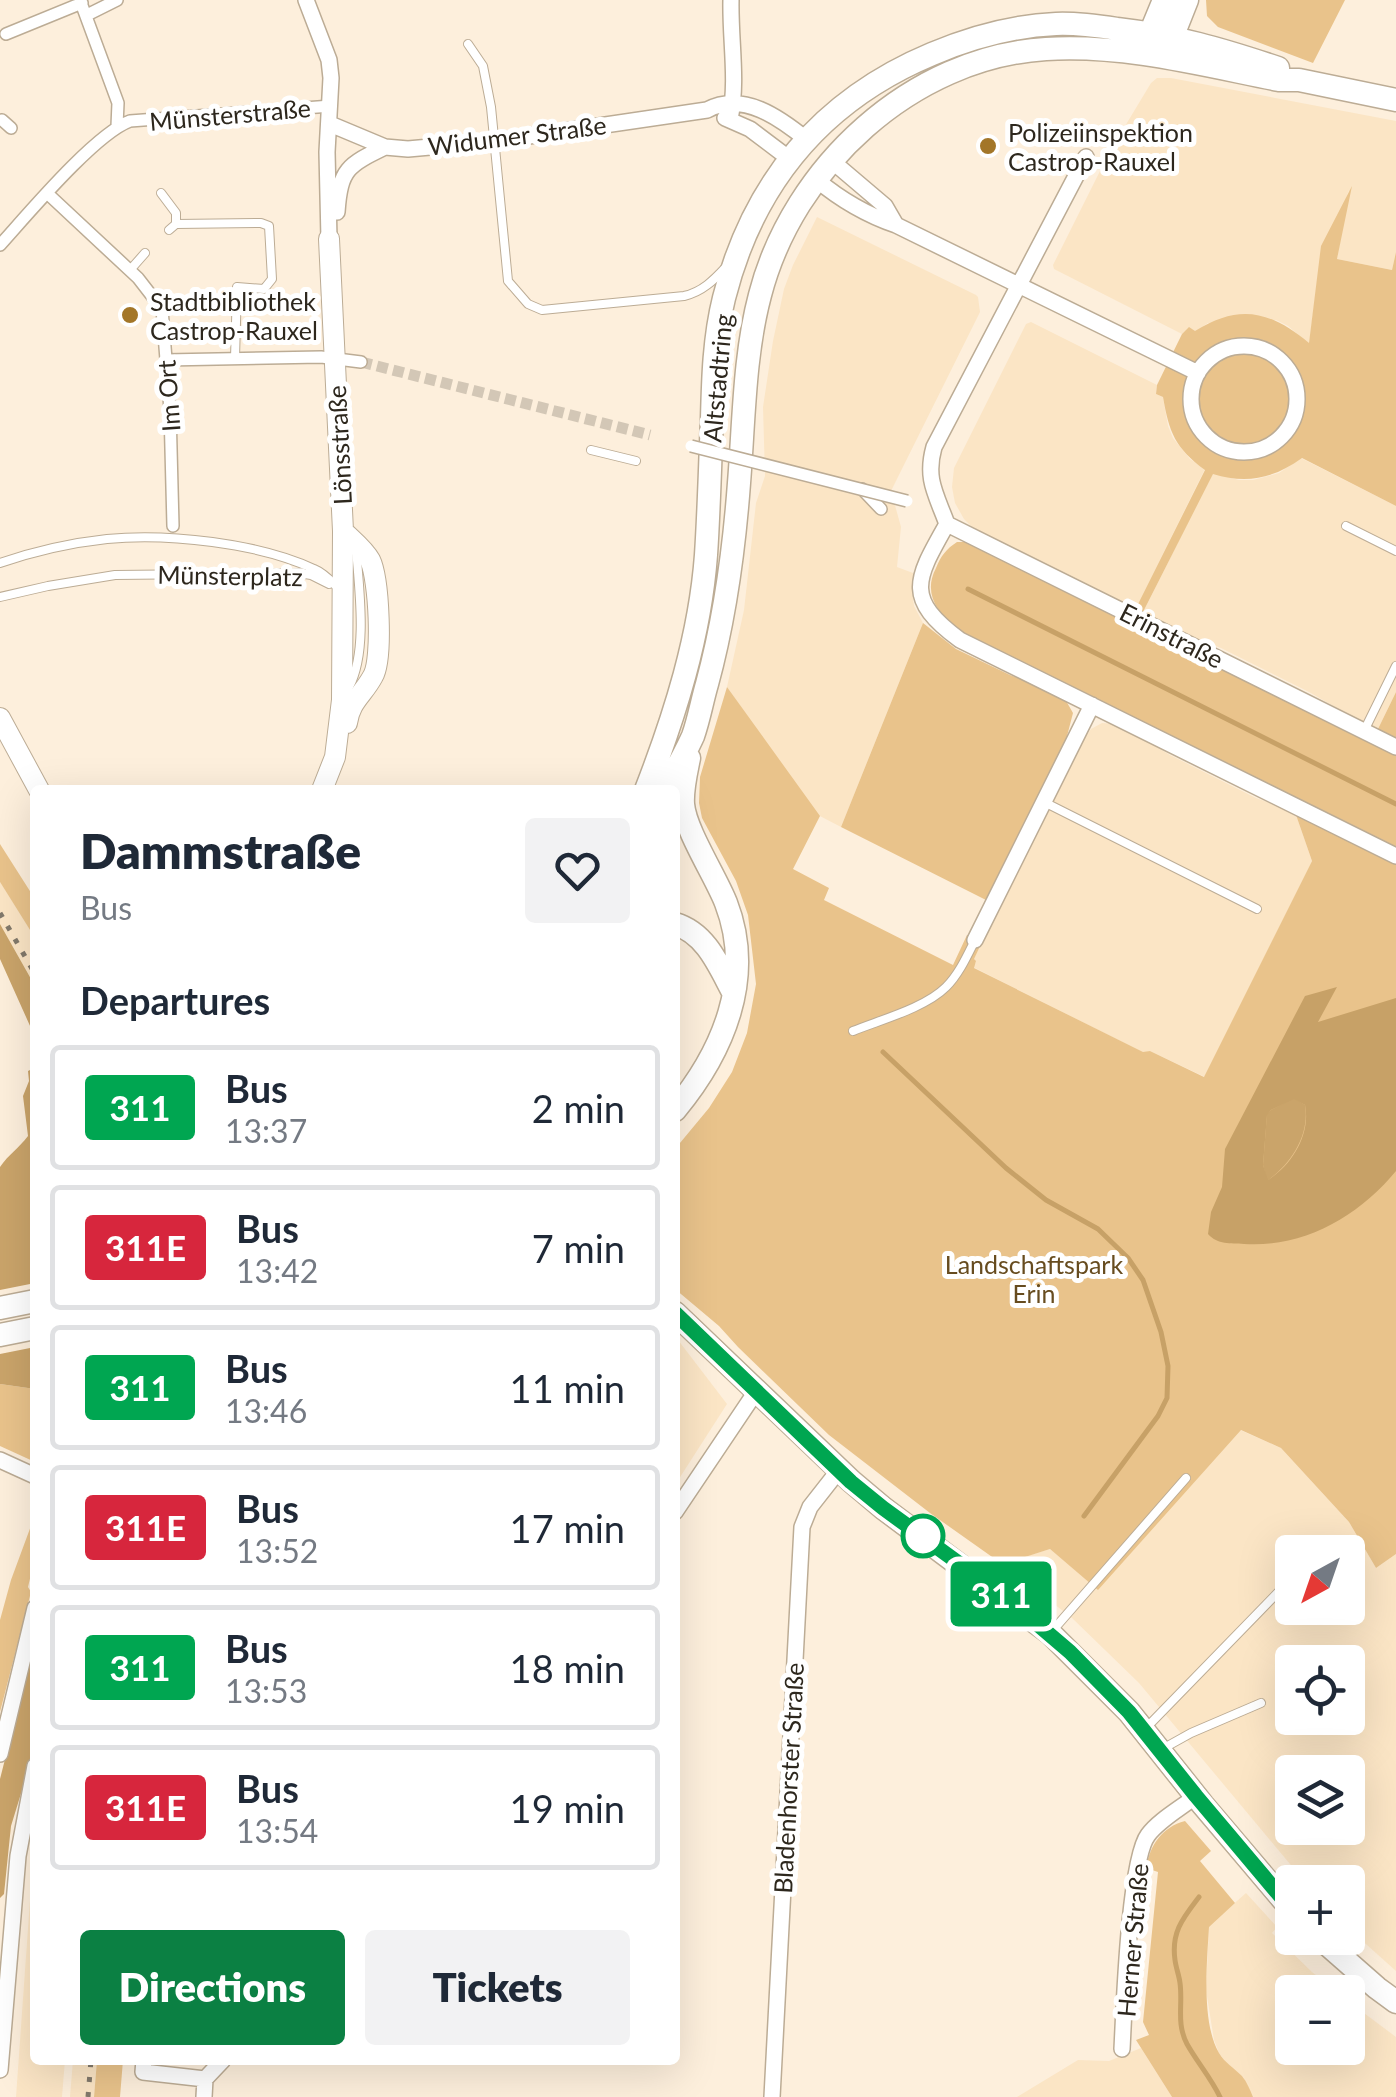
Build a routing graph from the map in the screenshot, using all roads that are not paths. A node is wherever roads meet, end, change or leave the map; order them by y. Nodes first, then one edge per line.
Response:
1 (117, 0) edge
2 (306, 0) edge
3 (731, 0) edge
4 (1164, 0) edge
5 (1187, 0) edge
6 (83, 6) edge
7 (6, 34) dead end
8 (468, 44) dead end
9 (1157, 45) junction
10 (1396, 100) edge
11 (331, 106) junction
12 (732, 112) junction
13 (330, 124) junction
14 (117, 126) junction
15 (807, 140) junction
16 (496, 141) junction
17 (385, 147) junction
18 (1086, 157) dead end
19 (791, 160) junction
20 (832, 161) junction
21 (816, 180) junction
22 (161, 193) dead end
23 (48, 194) junction
24 (896, 225) junction
25 (329, 240) junction
26 (0, 245) edge
27 (145, 253) dead end
28 (736, 256) junction
29 (130, 270) junction
30 (1018, 285) junction
31 (235, 358) junction
32 (335, 358) junction
33 (166, 360) junction
34 (361, 362) tunnel mouth
35 (1198, 373) junction
36 (691, 446) dead end
37 (591, 450) dead end
38 (636, 461) dead end
39 (862, 489) junction
40 (907, 501) dead end
41 (881, 510) dead end
42 (947, 524) junction
43 (173, 526) dead end
44 (1346, 526) dead end
45 (349, 538) junction
46 (1396, 551) edge
47 (0, 563) edge
48 (341, 592) junction
49 (0, 597) edge
50 (1396, 666) edge
51 (342, 700) junction
52 (1092, 706) junction
53 (0, 718) edge
54 (1364, 731) junction
55 (693, 735) junction
56 (1396, 748) edge
57 (20, 753) junction
58 (36, 785) edge
59 (45, 785) edge
60 (324, 785) edge
61 (332, 785) edge
62 (648, 785) edge
63 (668, 785) edge
64 (1044, 802) junction
65 (1396, 856) edge
66 (1257, 909) dead end
67 (680, 926) edge
68 (975, 940) joint
69 (733, 992) junction
70 (853, 1032) dead end
71 (680, 1103) edge
72 (30, 1302) edge
73 (0, 1308) edge
74 (680, 1318) edge
75 (30, 1329) edge
76 (0, 1335) edge
77 (757, 1390) junction
78 (0, 1460) edge
79 (839, 1470) junction
80 (30, 1474) edge
81 (1186, 1478) dead end
82 (680, 1505) edge
83 (1275, 1595) edge
84 (30, 1629) edge
85 (1050, 1633) junction
86 (1261, 1703) dead end
87 (1143, 1730) junction
88 (1160, 1750) junction
89 (0, 1754) edge
90 (30, 1792) edge
91 (1196, 1796) junction
92 (1275, 1890) edge
93 (7, 1917) edge
94 (1339, 1955) edge
95 (1396, 2002) edge
96 (1122, 2050) dead end
97 (144, 2065) edge
98 (218, 2065) edge
99 (0, 2070) edge
100 (205, 2079) junction
101 (204, 2097) edge
102 (772, 2097) edge

1 - 6 street
2 - 11 street, Lönsstraße
3 - 12 street
4 - 9 main road
5 - 9 main road
6 - 7 street
6 - 14 street
8 - 16 lane
9 - 10 main road
9 - 15 main road, Altstadtring
9 - 20 main road, Altstadtring
11 - 13 street, Lönsstraße
11 - 14 street, Münsterstraße
12 - 15 street, Widumer Straße
12 - 16 street, Widumer Straße
12 - 19 street
13 - 17 street, Widumer Straße
13 - 25 street, Lönsstraße
14 - 23 street, Münsterstraße
15 - 19 main road, Altstadtring
15 - 20 main road
16 - 17 street, Widumer Straße
16 - 28 lane
17 - 25 street, Lönsstraße
18 - 30 street
19 - 21 main road
19 - 28 main road, Altstadtring
20 - 21 main road, Altstadtring
20 - 24 street
21 - 24 street
21 - 55 main road, Altstadtring
22 - 31 lane
23 - 26 street, Münsterstraße
23 - 29 street, Im Ort
24 - 30 street
25 - 32 street, Lönsstraße
27 - 29 lane
28 - 62 main road, Altstadtring
29 - 33 street, Im Ort
30 - 35 street
30 - 42 street
31 - 32 street
31 - 33 street
32 - 34 street
32 - 45 street, Lönsstraße
33 - 43 street, Im Ort
35 - 35 street
36 - 39 street, bridge
37 - 38 lane
39 - 40 street, bridge
39 - 41 street, bridge
42 - 52 street
42 - 54 street, Erinstraße
44 - 46 lane
45 - 48 street, Lönsstraße
45 - 51 lane
45 - 61 street, Lönsstraße
47 - 48 lane, Münsterplatz
48 - 49 lane, Münsterplatz
48 - 51 street, Lönsstraße
50 - 54 lane
51 - 60 street, Lönsstraße
52 - 64 street
52 - 65 street
53 - 57 street
54 - 56 street, Erinstraße
55 - 63 main road, Altstadtring
55 - 69 main road
57 - 58 street
57 - 59 street
64 - 66 lane
64 - 68 street
67 - 69 main road
68 - 70 lane
69 - 71 main road
72 - 73 main road
74 - 77 main road
75 - 76 main road
77 - 79 main road
77 - 82 street
78 - 80 street
79 - 85 main road
79 - 102 street, Bladenhorster Straße
81 - 85 lane
83 - 87 lane
84 - 89 street
85 - 87 main road
86 - 88 lane
87 - 88 main road
88 - 91 main road
90 - 93 street
91 - 92 main road
91 - 96 street, Herner Straße
93 - 99 street
94 - 95 main road
97 - 100 street
98 - 100 street
100 - 101 street

